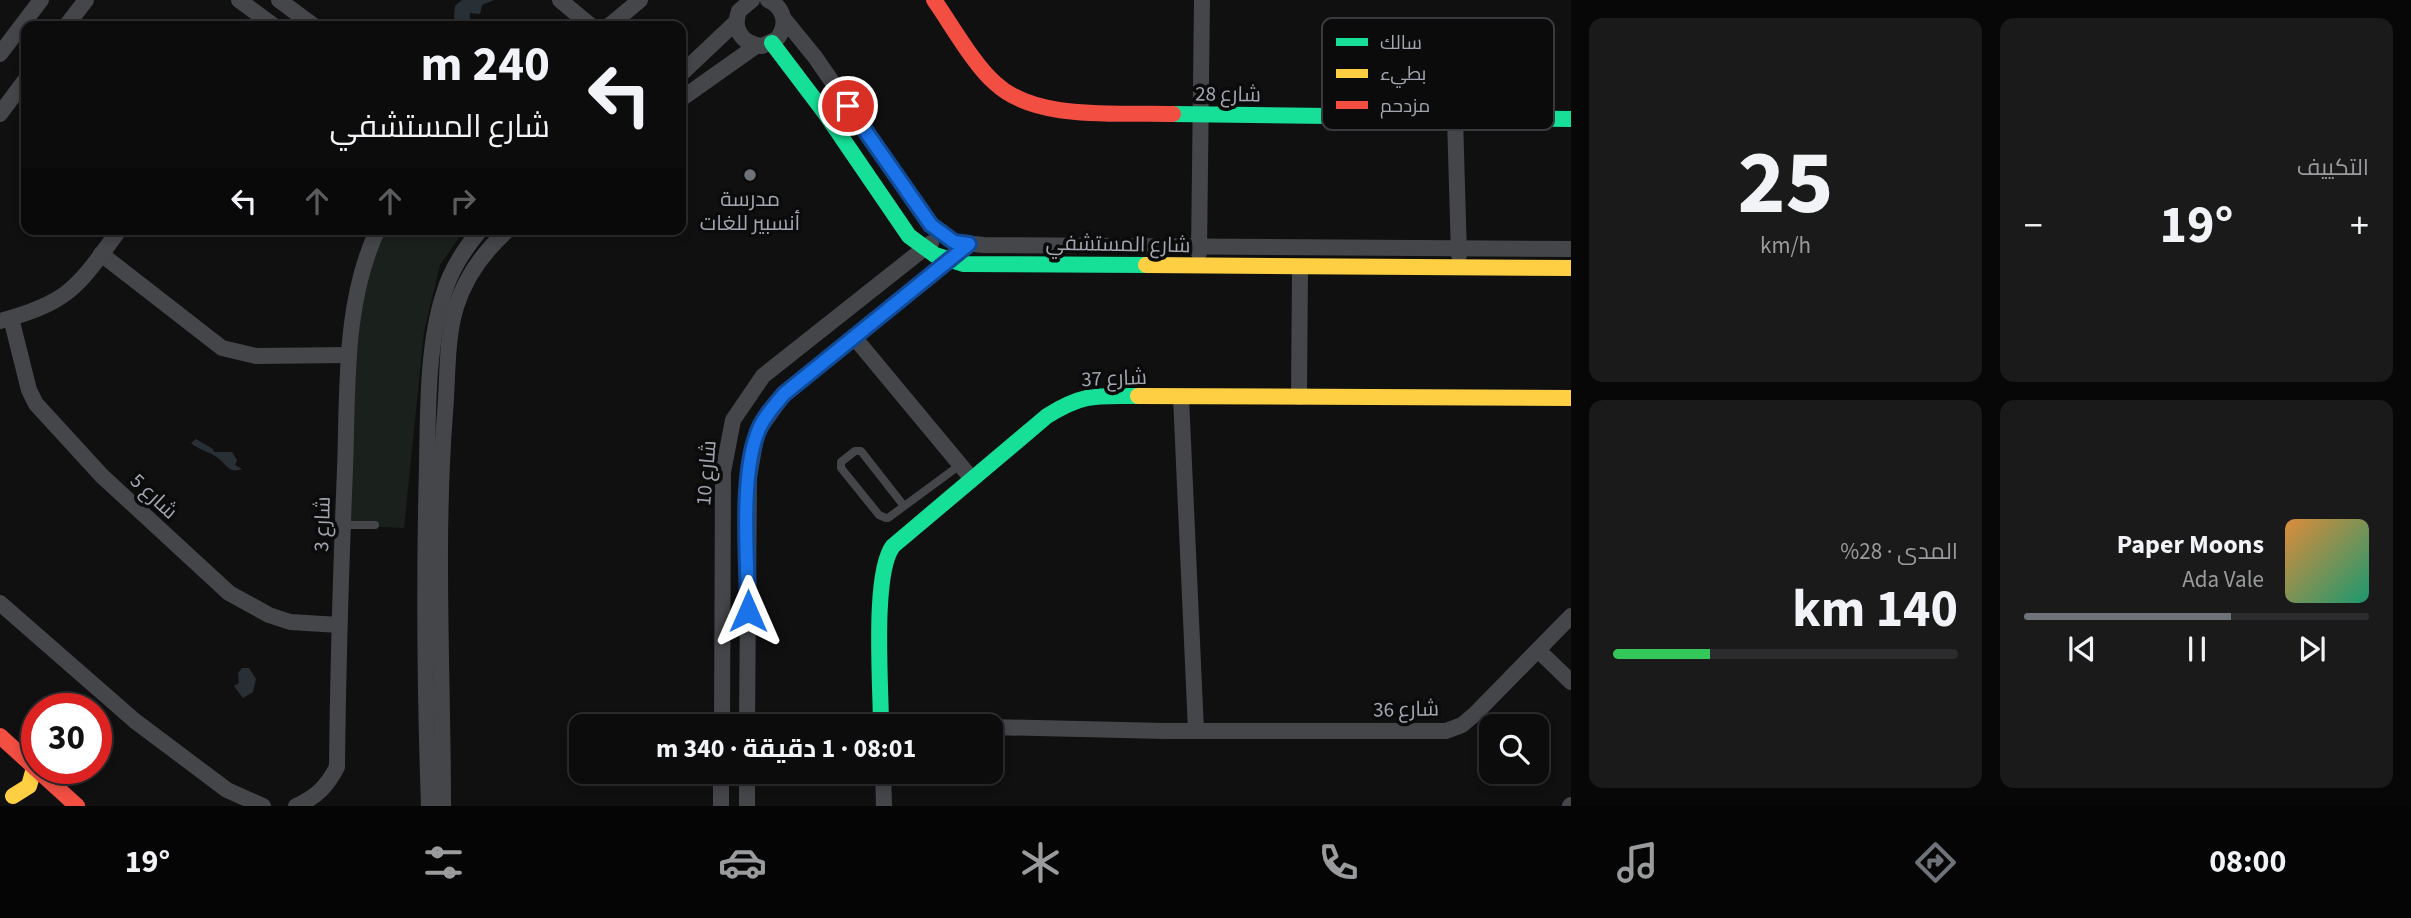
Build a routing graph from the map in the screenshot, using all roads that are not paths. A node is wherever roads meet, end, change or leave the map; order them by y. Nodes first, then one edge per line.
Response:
1 (41, 0) edge
2 (86, 0) edge
3 (239, 0) edge
4 (560, 0) edge
5 (640, 0) edge
6 (934, 0) edge
7 (1202, 0) edge
8 (750, 1) edge
9 (286, 2) edge
10 (776, 6) edge
11 (25, 21) edge
12 (70, 21) edge
13 (266, 21) edge
14 (276, 21) edge
15 (308, 21) edge
16 (585, 21) edge
17 (615, 21) edge
18 (736, 22) junction
19 (21, 26) edge
20 (764, 44) junction
21 (0, 54) edge
22 (686, 69) edge
23 (21, 86) edge
24 (686, 96) edge
25 (0, 114) edge
26 (1201, 115) junction
27 (1322, 117) edge
28 (1455, 130) edge
29 (115, 235) edge
30 (375, 235) edge
31 (477, 235) edge
32 (503, 235) edge
33 (941, 235) junction
34 (969, 244) junction
35 (1199, 245) junction
36 (1459, 247) junction
37 (923, 249) junction
38 (1571, 249) edge
39 (101, 254) junction
40 (948, 261) junction
41 (1199, 266) junction
42 (1300, 267) junction
43 (1459, 268) junction
44 (1571, 268) edge
45 (849, 308) junction
46 (6, 320) edge
47 (818, 333) junction
48 (860, 333) junction
49 (835, 353) junction
50 (349, 355) junction
51 (1181, 397) junction
52 (1299, 397) junction
53 (1571, 398) edge
54 (960, 465) junction
55 (972, 479) junction
56 (904, 506) junction
57 (343, 525) junction
58 (375, 525) dead end
59 (433, 542) junction
60 (0, 603) edge
61 (1571, 616) edge
62 (339, 625) junction
63 (1538, 650) junction
64 (1571, 682) edge
65 (722, 714) edge
66 (747, 714) edge
67 (881, 714) edge
68 (1003, 727) edge
69 (1196, 730) junction
70 (0, 736) edge
71 (21, 756) edge
72 (30, 784) edge
73 (52, 784) edge
74 (722, 784) edge
75 (747, 784) edge
76 (883, 784) edge
77 (0, 785) edge
78 (18, 801) edge
79 (64, 806) edge
80 (76, 806) edge
81 (263, 806) edge
82 (296, 806) edge
83 (429, 806) edge
84 (443, 806) edge
85 (721, 806) edge
86 (747, 806) edge
87 (884, 806) edge

1 - 11 street
2 - 12 street
3 - 13 street
4 - 16 street
5 - 17 street
6 - 26 street, شارع 28
7 - 26 street
8 - 18 street
9 - 14 street
9 - 15 street
10 - 20 street
10 - 33 street
18 - 20 street
18 - 22 street
19 - 21 street
20 - 24 street
20 - 37 street, شارع المستشفي
23 - 25 street
26 - 27 street, شارع 28
26 - 35 street
28 - 36 street
29 - 39 street
30 - 50 street, شارع 3
31 - 59 street
32 - 59 street
33 - 34 street, شارع المستشفي
33 - 37 street, شارع 10
34 - 35 street, شارع المستشفي
34 - 40 street, شارع 10
35 - 36 street, شارع المستشفي
35 - 41 street
36 - 38 street, شارع المستشفي
36 - 43 street
37 - 40 street, شارع المستشفي
37 - 45 street, شارع 10
39 - 46 street
39 - 50 street
40 - 41 street, شارع المستشفي
40 - 48 street, شارع 10
41 - 42 street, شارع المستشفي
42 - 43 street, شارع المستشفي
42 - 52 street
43 - 44 street, شارع المستشفي
45 - 47 street, شارع 10
45 - 48 street
46 - 62 street, شارع 5
47 - 49 street
47 - 65 street, شارع 10
48 - 49 street, شارع 10
48 - 54 street
49 - 66 street, شارع 10
50 - 57 street, شارع 3
51 - 52 street, شارع 37
51 - 55 street, شارع 37
51 - 69 street
52 - 53 street, شارع 37
54 - 55 street
54 - 56 lane
55 - 67 street, شارع 37
56 - 56 lane
57 - 58 lane
57 - 62 street, شارع 3
59 - 83 street
59 - 84 street
60 - 81 street
61 - 63 street, شارع 36
62 - 82 street, شارع 3
63 - 64 street
63 - 69 street, شارع 36
68 - 69 street, شارع 36
70 - 71 street
72 - 78 street
73 - 80 street
74 - 85 street
75 - 86 street
76 - 87 street
77 - 78 street
79 - 80 street

